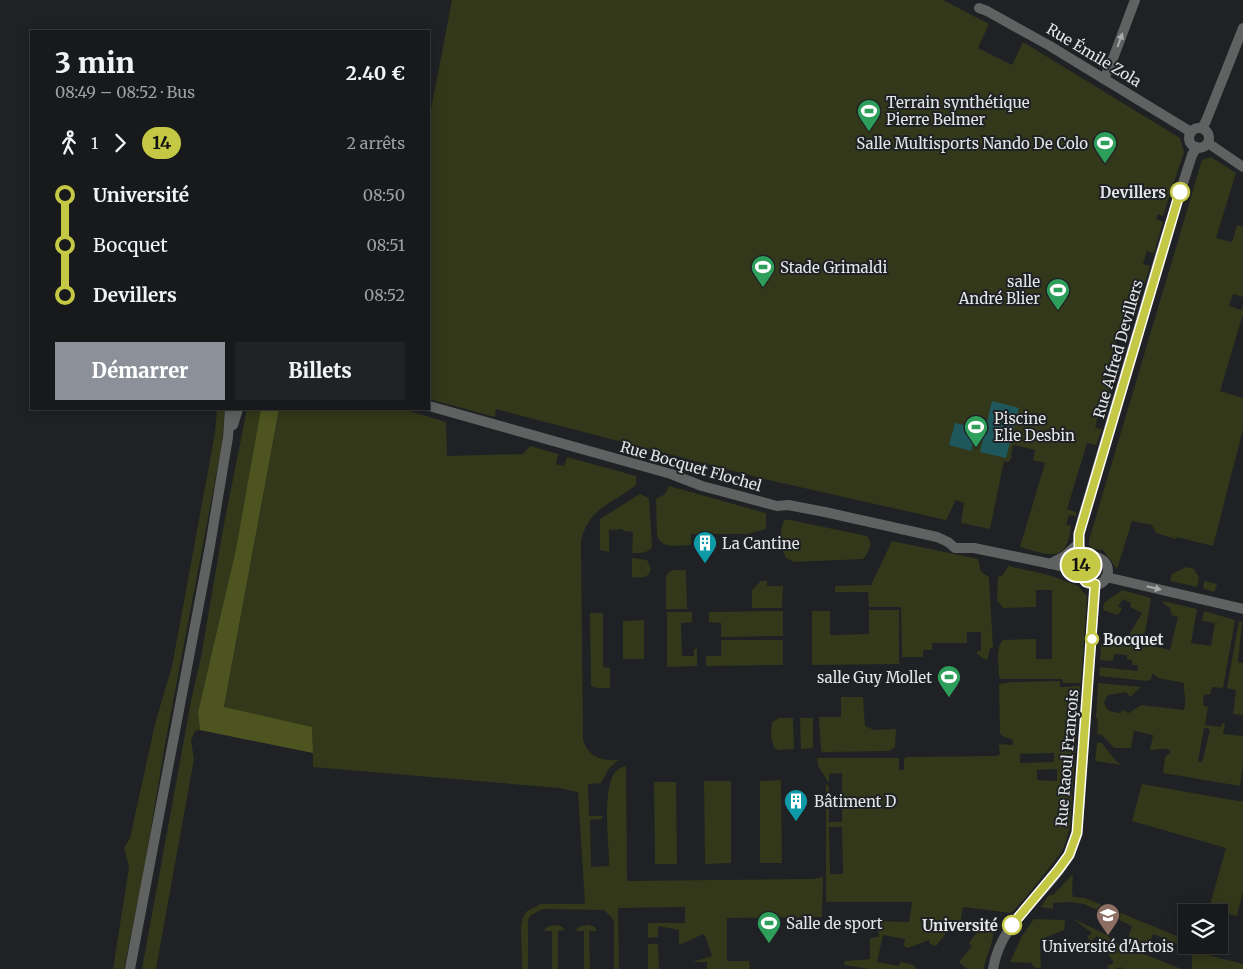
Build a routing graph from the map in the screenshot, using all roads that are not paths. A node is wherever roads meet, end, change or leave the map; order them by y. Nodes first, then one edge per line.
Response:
1 (1135, 0) edge
2 (979, 8) dead end
3 (1243, 28) edge
4 (1104, 79) junction
5 (1202, 128) junction
6 (1191, 132) junction
7 (1208, 143) junction
8 (1197, 147) junction
9 (1243, 167) edge
10 (430, 406) edge
11 (230, 410) edge
12 (238, 410) edge
13 (228, 437) junction
14 (1078, 544) junction
15 (1086, 559) junction
16 (1050, 564) junction
17 (1080, 570) junction
18 (1106, 576) junction
19 (1095, 584) junction
20 (1243, 609) edge
21 (130, 969) edge
22 (993, 969) edge

4 -> 1 street
2 - 4 street, Rue Émile Zola
3 - 5 street
4 - 6 street, Rue Émile Zola
5 - 6 street
5 - 7 street
6 - 8 street
7 - 8 street
7 - 9 street
8 - 14 street, Rue Alfred Devillers
10 - 16 street, Rue Bocquet Flochel
11 - 13 street
12 - 13 street
13 - 21 street
14 - 15 street
14 - 16 street
15 - 17 street
15 - 18 street
16 - 17 street, Rue Bocquet Flochel
17 - 19 street
18 - 19 street
18 -> 20 street
19 - 22 street, Rue Raoul François

